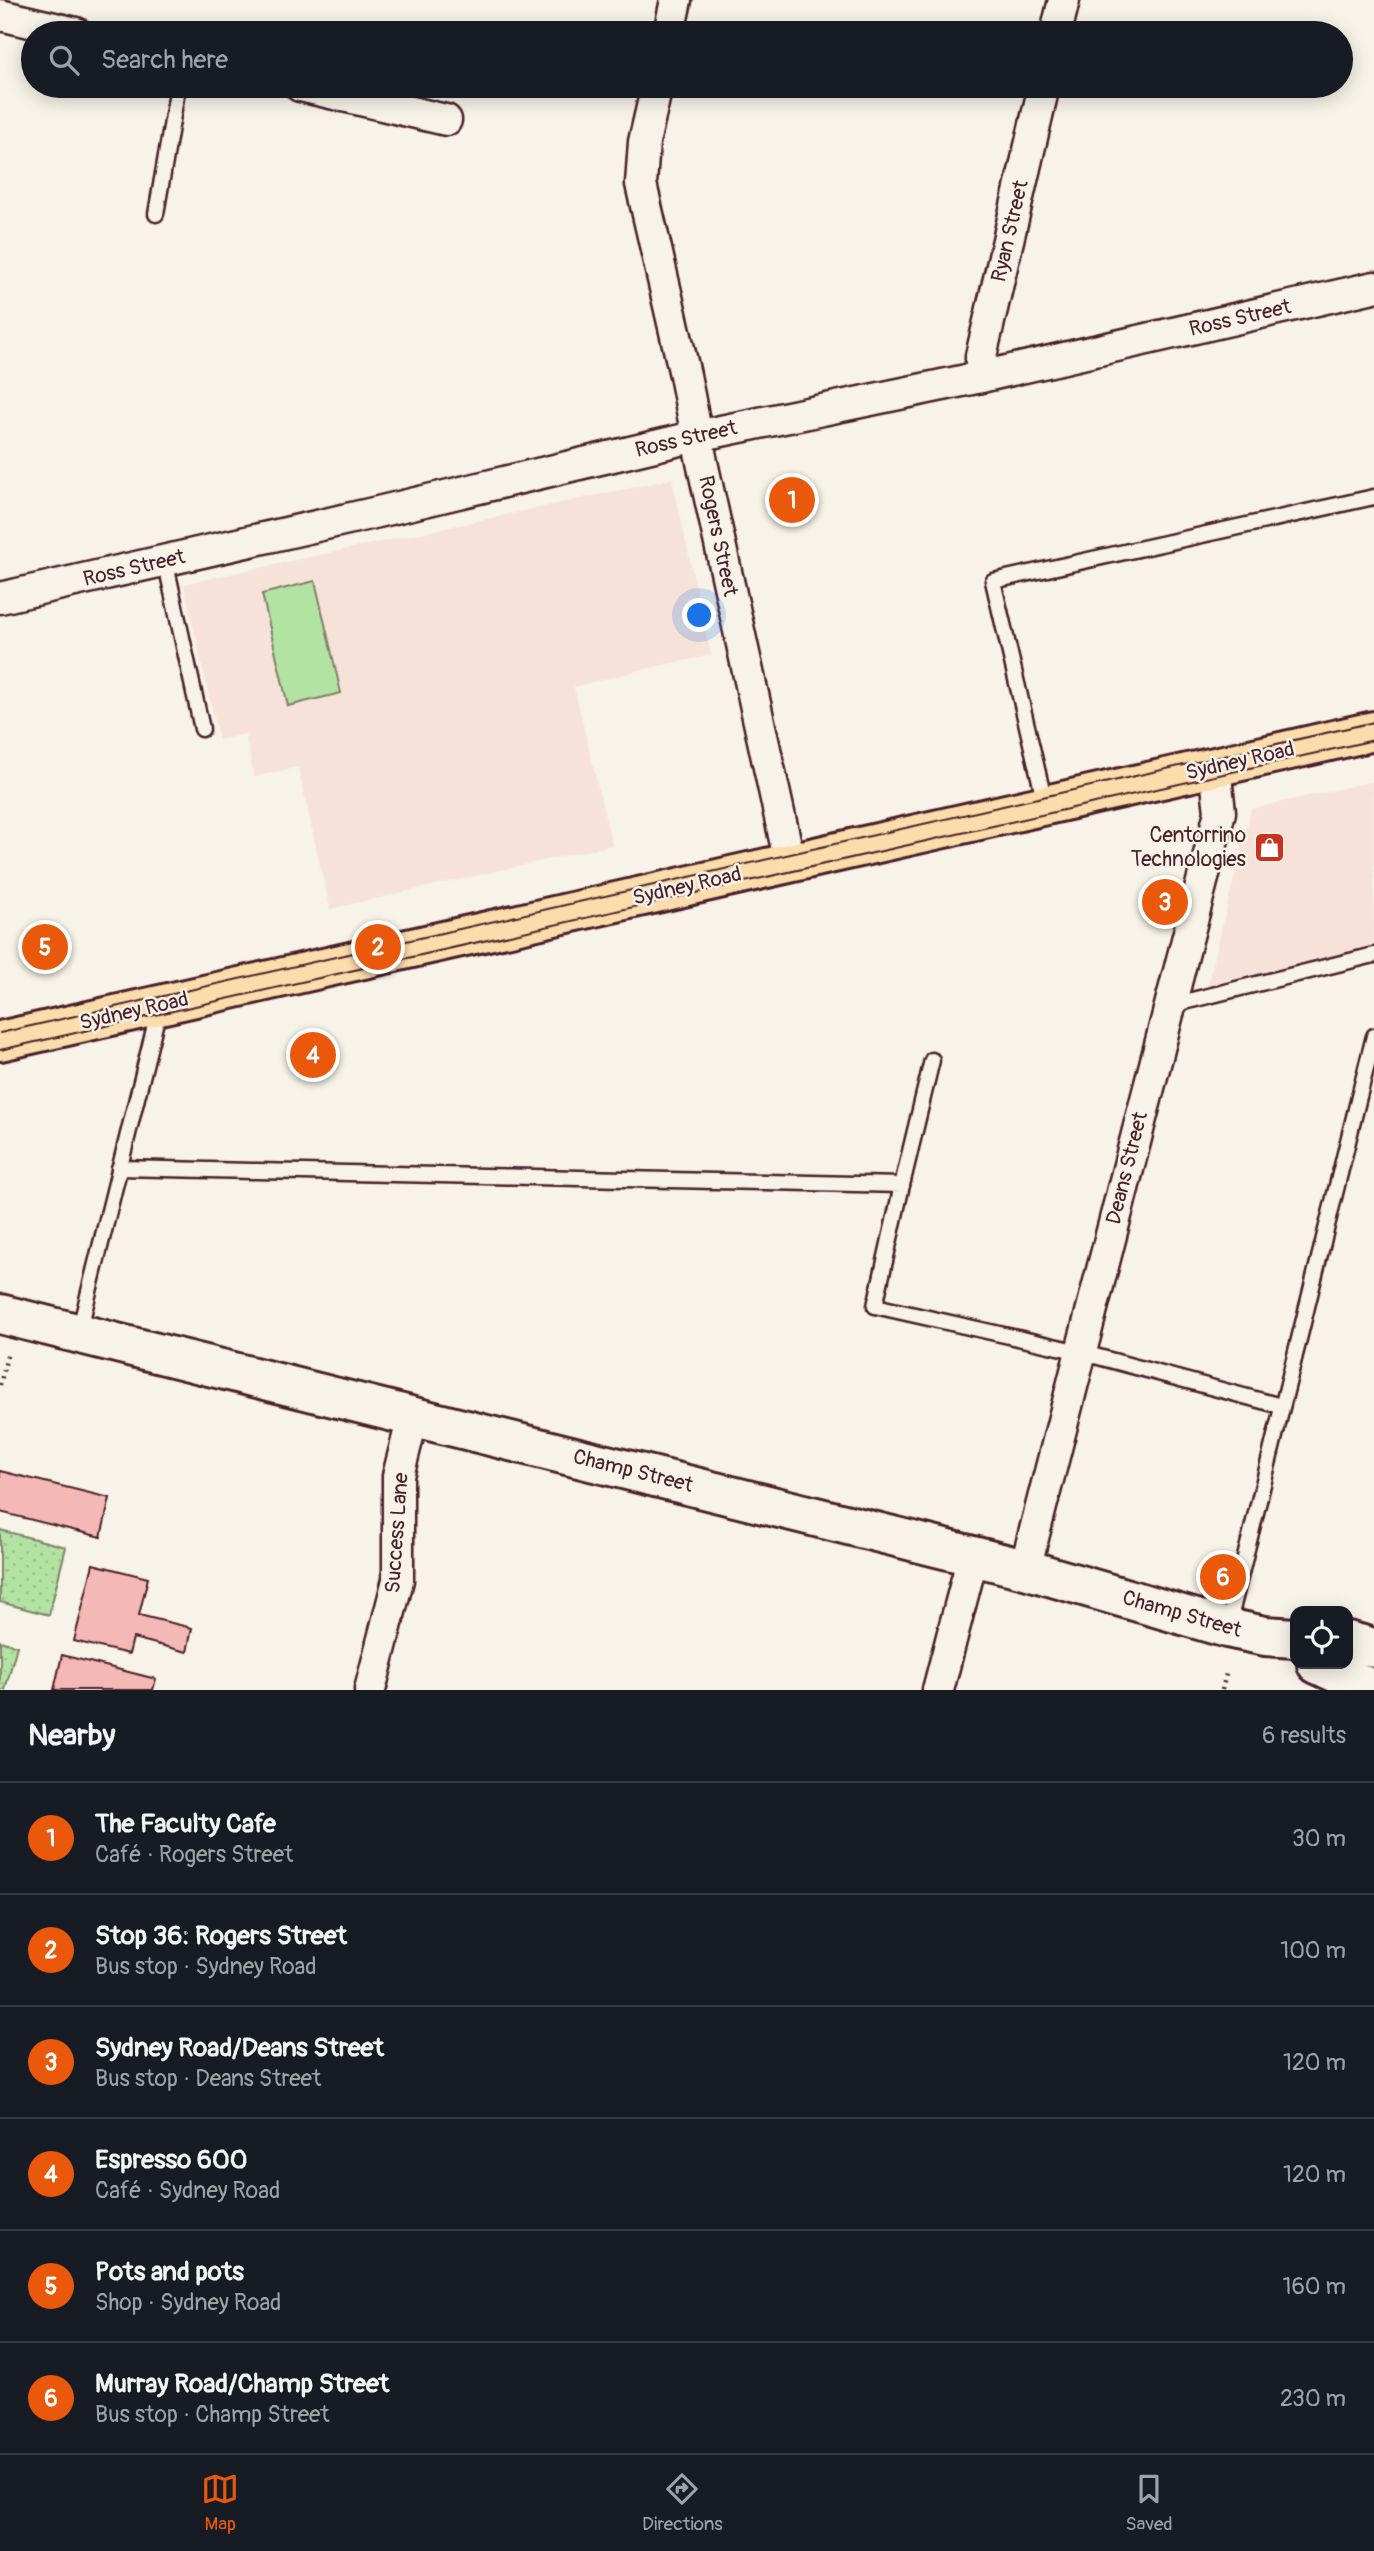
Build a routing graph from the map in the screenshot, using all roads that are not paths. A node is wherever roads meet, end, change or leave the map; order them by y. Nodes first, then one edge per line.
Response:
1 (676, 0) edge
2 (1064, 0) edge
3 (0, 15) edge
4 (25, 21) edge
5 (672, 21) edge
6 (1059, 21) edge
7 (176, 98) edge
8 (352, 98) edge
9 (653, 98) edge
10 (1041, 98) edge
11 (446, 120) dead end
12 (156, 214) dead end
13 (1374, 287) edge
14 (981, 377) junction
15 (697, 436) junction
16 (1374, 496) edge
17 (165, 560) junction
18 (0, 598) edge
19 (202, 729) dead end
20 (1374, 731) edge
21 (1215, 766) junction
22 (1045, 805) junction
23 (790, 863) junction
24 (1374, 955) edge
25 (160, 1005) junction
26 (1168, 1006) junction
27 (1374, 1036) edge
28 (0, 1041) edge
29 (932, 1060) dead end
30 (119, 1168) junction
31 (902, 1185) junction
32 (0, 1314) edge
33 (78, 1334) junction
34 (1080, 1352) junction
35 (1281, 1406) junction
36 (413, 1417) junction
37 (973, 1556) junction
38 (1024, 1569) junction
39 (1227, 1628) junction
40 (1285, 1642) edge
41 (1374, 1648) edge
42 (1345, 1672) edge
43 (370, 1690) edge
44 (938, 1690) edge

1 - 5 street
2 - 6 street
3 - 4 street
7 - 12 lane
8 - 11 street
9 - 15 street, Rogers Street
10 - 14 street, Ryan Street
13 - 14 street, Ross Street
14 - 15 street, Ross Street
15 - 17 street, Ross Street
15 - 23 street, Rogers Street
16 - 22 lane
17 - 18 street, Ross Street
17 - 19 lane
20 - 21 highway, Sydney Road
21 - 22 highway, Sydney Road
21 - 26 street, Deans Street
22 - 23 highway, Sydney Road
23 - 25 highway, Sydney Road
24 - 26 lane
25 - 28 highway, Sydney Road
25 - 30 lane
26 - 34 street, Deans Street
27 - 35 lane
29 - 31 lane
30 - 31 lane
30 - 33 lane
31 - 34 lane
32 - 33 street, Champ Street
33 - 36 street, Champ Street
34 - 35 lane
34 - 38 street, Deans Street
35 - 39 lane
36 - 37 street, Champ Street
36 - 43 street, Success Lane
37 - 38 street, Champ Street
37 - 44 street
38 - 39 street, Champ Street
39 - 40 street, Champ Street
41 - 42 street

